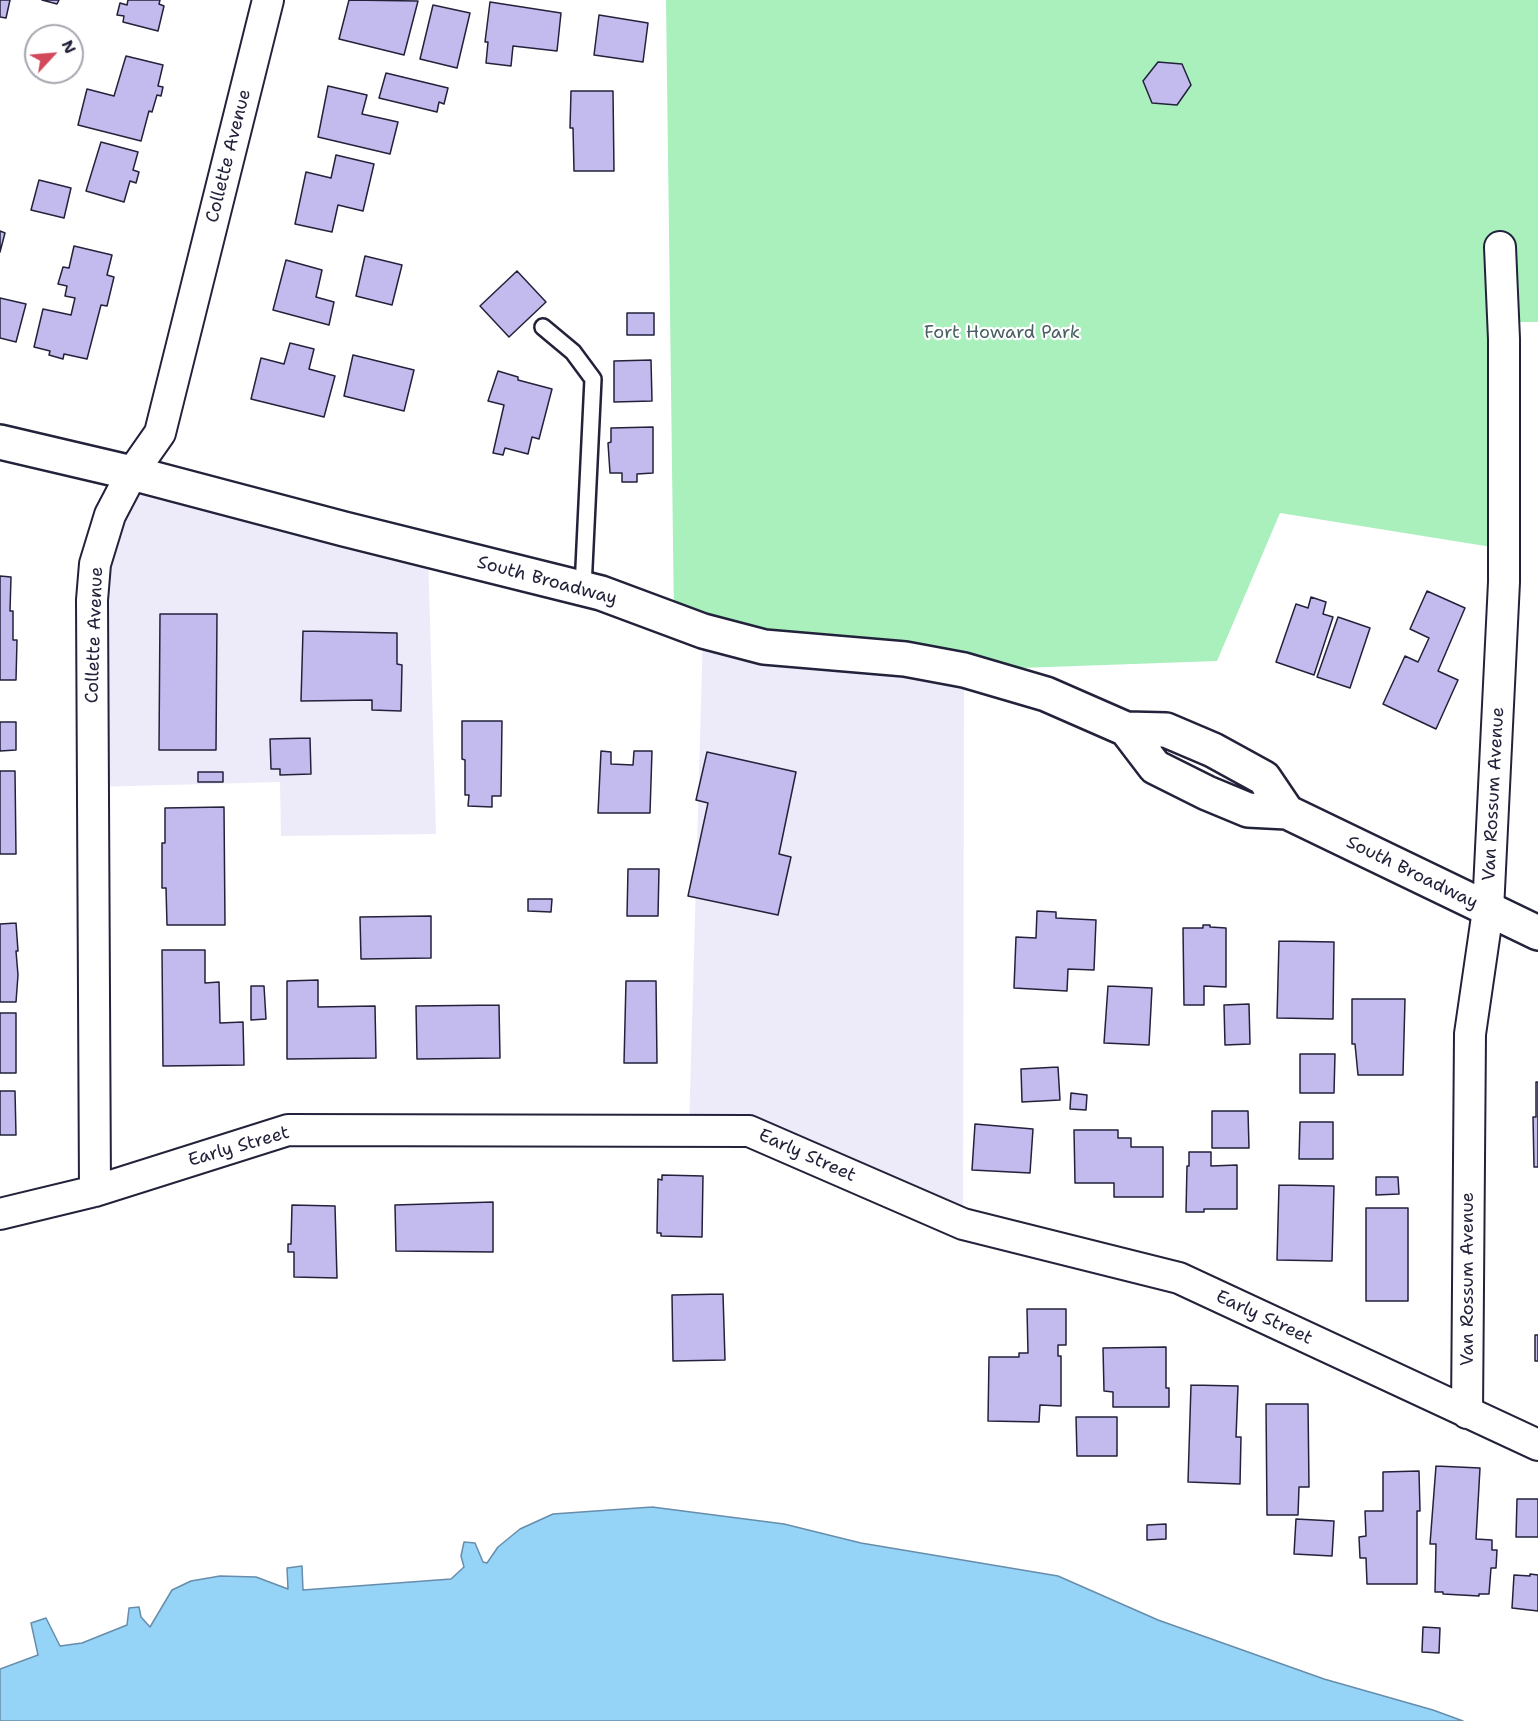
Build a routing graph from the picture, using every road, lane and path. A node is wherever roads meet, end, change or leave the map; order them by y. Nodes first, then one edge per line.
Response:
1 (268, 0) edge
2 (1500, 246) dead end
3 (543, 327) dead end
4 (0, 442) edge
5 (132, 473) junction
6 (583, 588) junction
7 (1488, 910) junction
8 (1538, 933) edge
9 (95, 1191) junction
10 (0, 1214) edge
11 (1467, 1413) junction
12 (1538, 1445) edge

1 - 5 street, Collette Avenue
2 - 7 street, Van Rossum Avenue
3 - 6 lane
4 - 5 street, South Broadway
5 - 6 street, South Broadway
5 - 9 street, Collette Avenue
6 - 7 street, South Broadway
7 - 8 street, South Broadway
7 - 11 street, Van Rossum Avenue
9 - 10 street, Early Street
9 - 11 street, Early Street
11 - 12 street, Early Street

